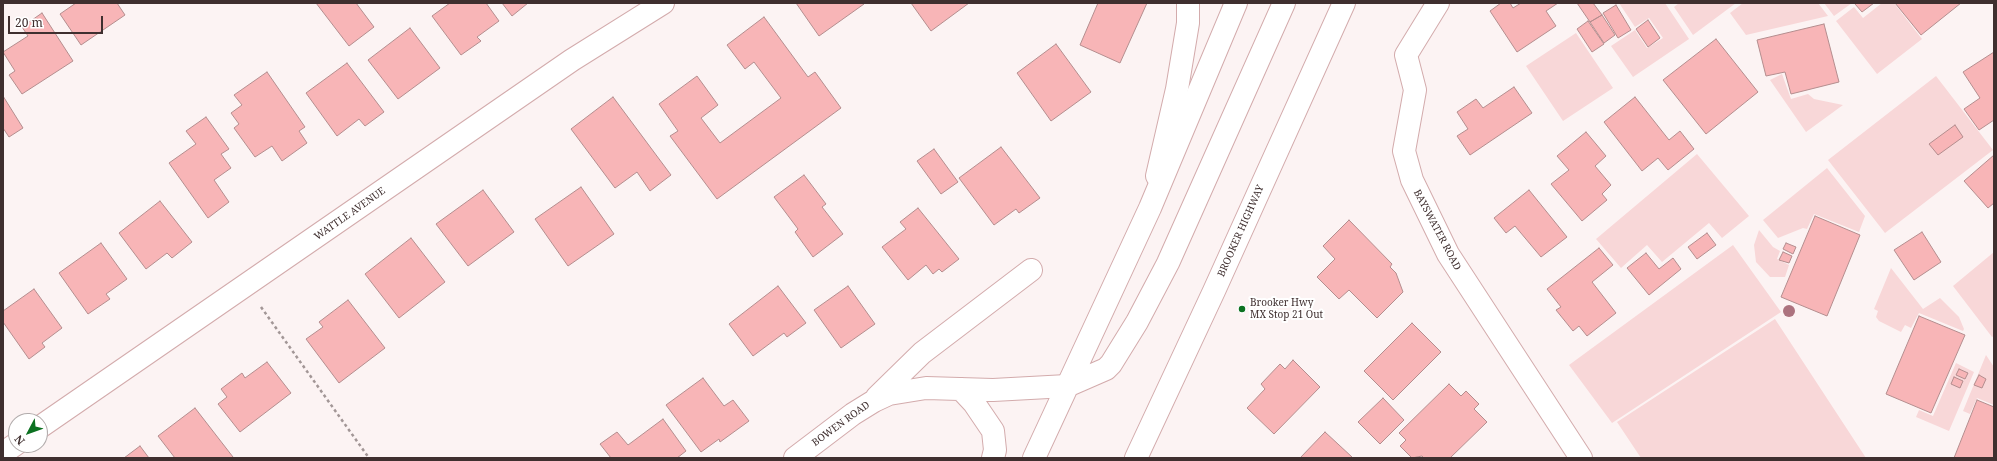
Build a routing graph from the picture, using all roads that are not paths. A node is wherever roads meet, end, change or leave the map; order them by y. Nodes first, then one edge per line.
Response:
1 (662, 3) edge
2 (1188, 3) edge
3 (1236, 3) edge
4 (1284, 3) edge
5 (1344, 3) edge
6 (1438, 3) edge
7 (1150, 208) junction
8 (1032, 270) dead end
9 (1067, 386) junction
10 (961, 389) junction
11 (874, 401) junction
12 (48, 422) edge
13 (795, 458) edge
14 (993, 458) edge
15 (1034, 458) edge
16 (1136, 458) edge
17 (1581, 458) edge

1 - 12 main road, WATTLE AVENUE
2 - 7 main road
3 - 7 main road
4 - 9 main road
5 - 16 main road, BROOKER HIGHWAY
6 - 17 main road, BAYSWATER ROAD
7 - 9 main road
8 - 11 main road
9 - 10 main road, BOWEN ROAD
9 - 15 main road
10 - 11 main road, BOWEN ROAD
10 - 14 main road
11 - 13 main road, BOWEN ROAD

